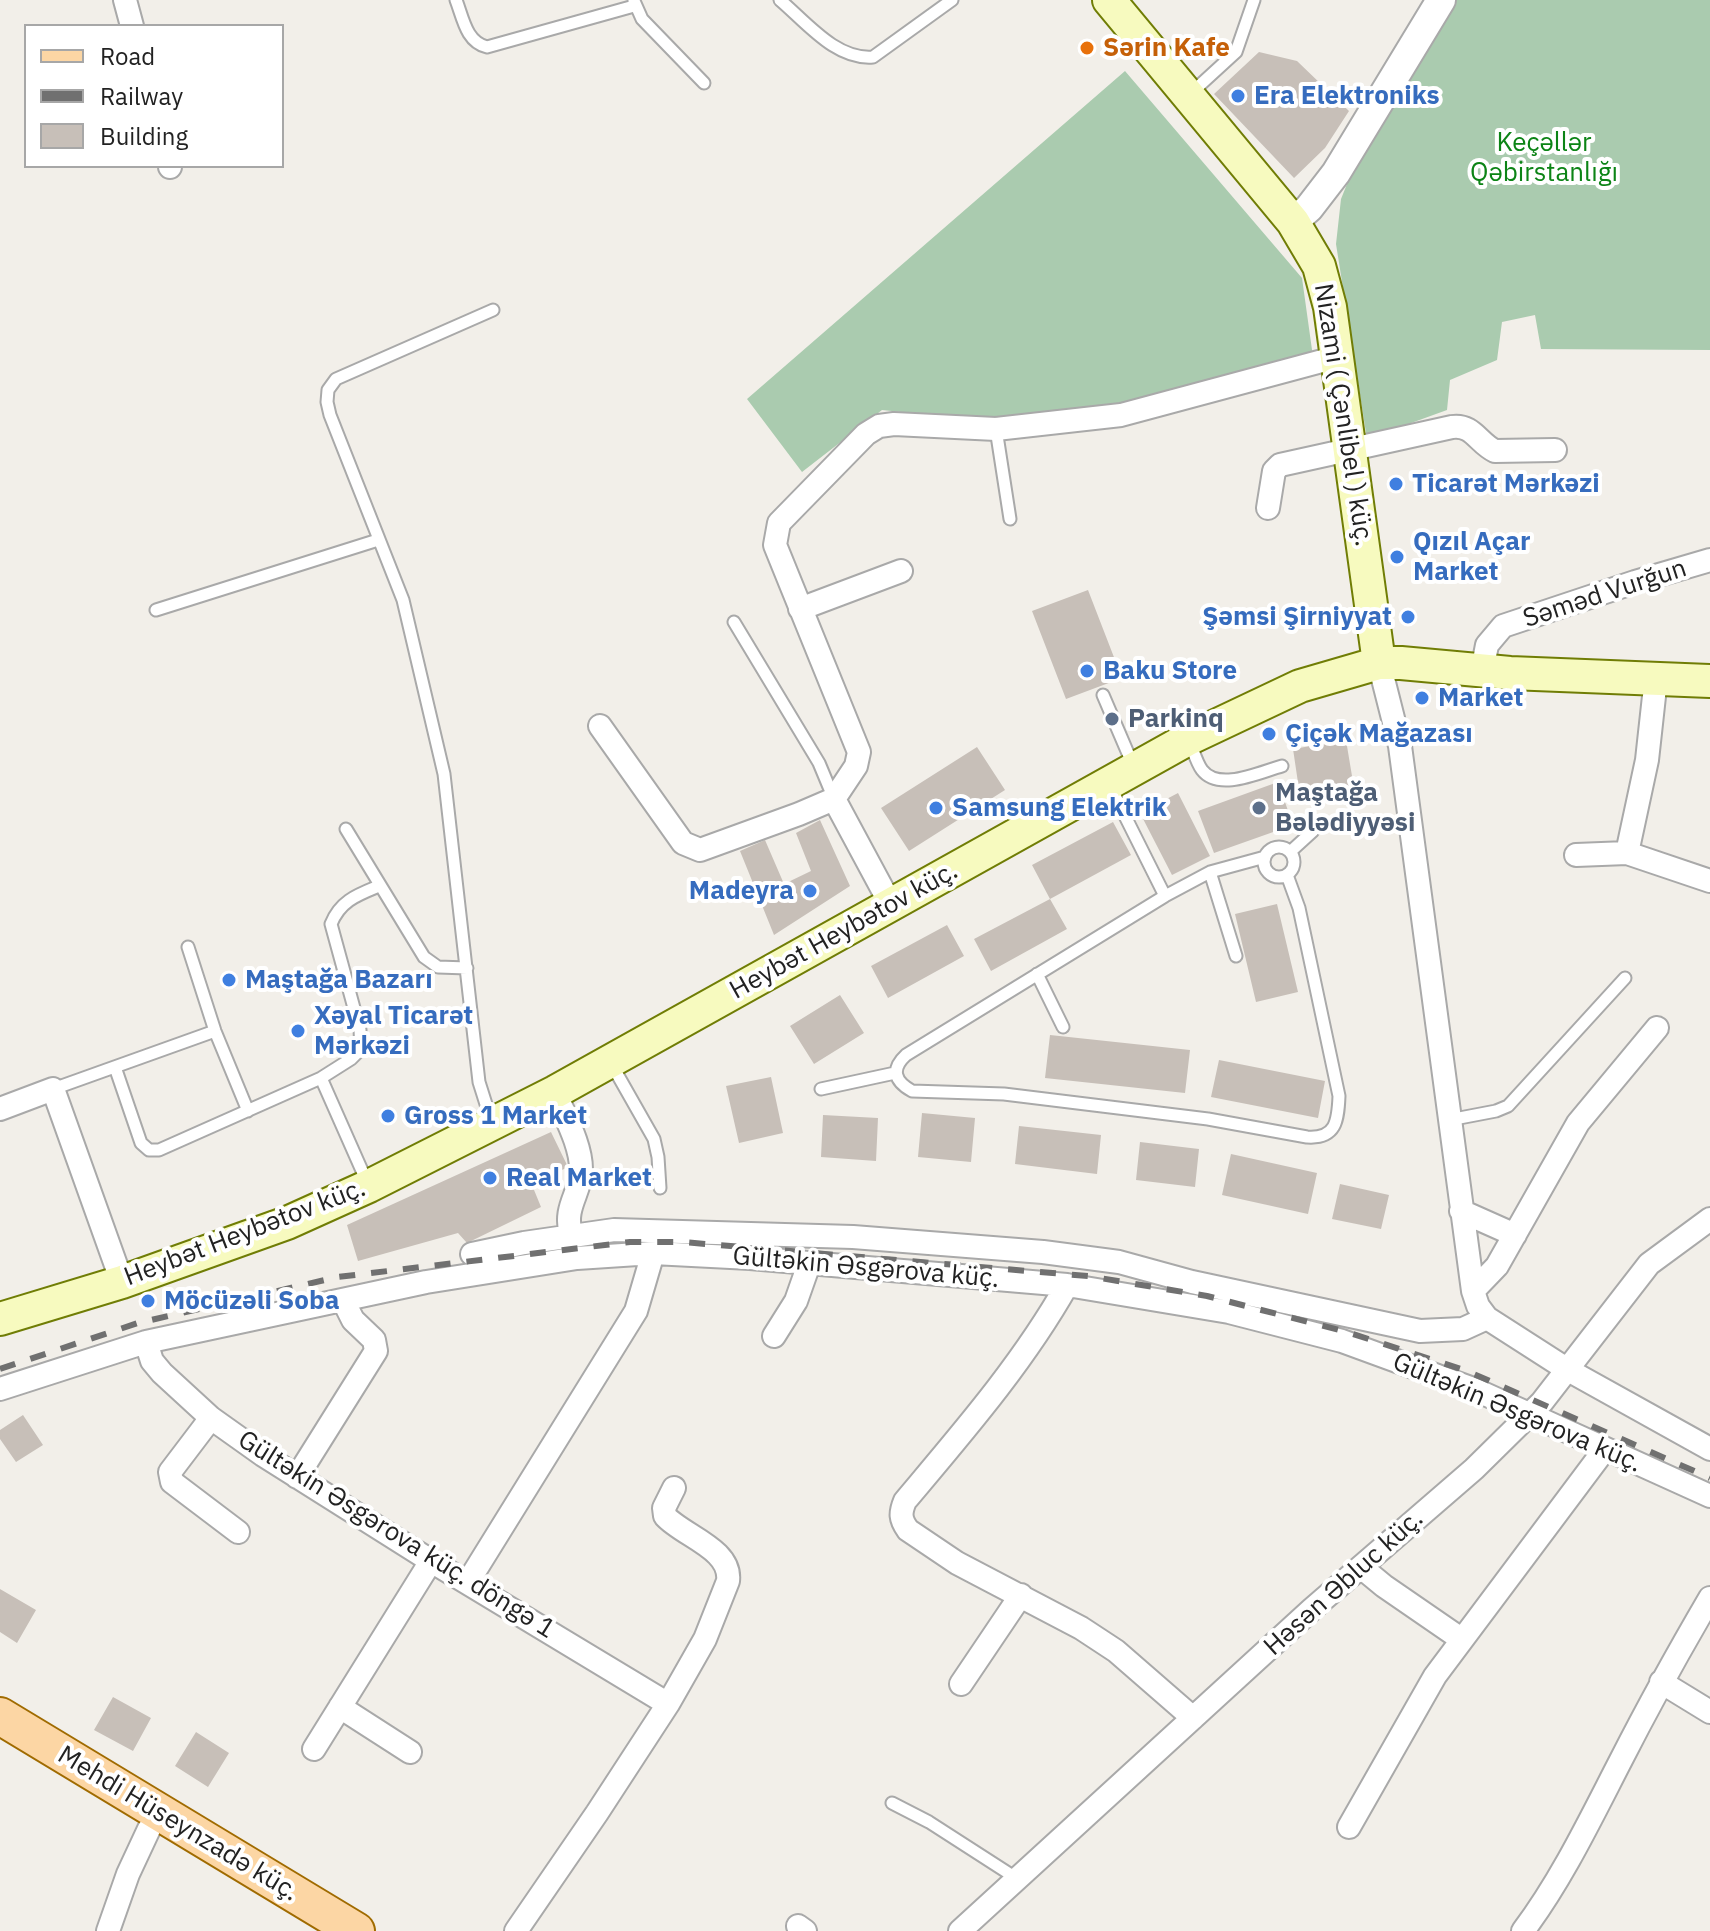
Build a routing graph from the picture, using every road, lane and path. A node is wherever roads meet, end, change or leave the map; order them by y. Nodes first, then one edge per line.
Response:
1 (125, 0) edge
2 (456, 0) edge
3 (780, 0) edge
4 (952, 0) edge
5 (1109, 0) edge
6 (1254, 0) edge
7 (1441, 0) edge
8 (634, 3) edge
9 (131, 24) edge
10 (704, 83) dead end
11 (1188, 96) junction
12 (1293, 222) junction
13 (493, 310) dead end
14 (1337, 357) junction
15 (996, 429) junction
16 (1351, 449) junction
17 (1555, 450) dead end
18 (1268, 508) dead end
19 (1010, 519) dead end
20 (378, 540) junction
21 (1710, 560) edge
22 (901, 571) dead end
23 (800, 609) junction
24 (156, 610) dead end
25 (734, 622) dead end
26 (1379, 663) junction
27 (1482, 671) junction
28 (1656, 678) junction
29 (1710, 681) edge
30 (1103, 695) dead end
31 (600, 726) dead end
32 (1188, 739) junction
33 (1282, 766) dead end
34 (1122, 776) junction
35 (834, 799) junction
36 (346, 829) dead end
37 (1313, 831) dead end
38 (1290, 852) junction
39 (1627, 853) junction
40 (1576, 855) dead end
41 (1265, 857) junction
42 (1210, 872) junction
43 (1287, 875) junction
44 (1710, 881) edge
45 (379, 886) junction
46 (1165, 896) junction
47 (891, 905) junction
48 (188, 947) dead end
49 (1236, 956) dead end
50 (467, 968) junction
51 (1037, 974) junction
52 (1625, 978) dead end
53 (1063, 1027) dead end
54 (1657, 1028) dead end
55 (215, 1031) junction
56 (610, 1061) junction
57 (115, 1067) junction
58 (895, 1073) junction
59 (321, 1078) junction
60 (53, 1089) junction
61 (821, 1089) dead end
62 (555, 1092) junction
63 (0, 1108) edge
64 (248, 1111) junction
65 (1449, 1120) junction
66 (492, 1124) junction
67 (369, 1186) junction
68 (660, 1188) dead end
69 (1461, 1211) junction
70 (1710, 1219) edge
71 (571, 1235) junction
72 (1515, 1235) junction
73 (653, 1253) junction
74 (472, 1254) dead end
75 (809, 1264) junction
76 (122, 1282) junction
77 (1067, 1285) junction
78 (1473, 1291) junction
79 (343, 1300) junction
80 (1487, 1318) junction
81 (0, 1319) edge
82 (774, 1336) dead end
83 (146, 1342) junction
84 (1568, 1370) junction
85 (0, 1389) edge
86 (1529, 1415) junction
87 (211, 1418) junction
88 (1605, 1449) junction
89 (1710, 1449) edge
90 (297, 1477) junction
91 (674, 1488) dead end
92 (1710, 1496) edge
93 (238, 1532) dead end
94 (431, 1561) junction
95 (1361, 1567) junction
96 (468, 1582) junction
97 (1021, 1595) junction
98 (1710, 1598) edge
99 (1461, 1639) junction
100 (1661, 1682) junction
101 (961, 1684) dead end
102 (668, 1704) junction
103 (340, 1707) junction
104 (1710, 1712) edge
105 (0, 1716) edge
106 (1193, 1718) junction
107 (0, 1739) edge
108 (314, 1749) dead end
109 (410, 1752) dead end
110 (892, 1803) dead end
111 (1349, 1827) dead end
112 (149, 1829) junction
113 (1016, 1878) junction
114 (108, 1931) edge
115 (318, 1931) edge
116 (356, 1931) edge
117 (516, 1931) edge
118 (960, 1931) edge
119 (1523, 1931) edge

1 - 9 street
2 - 8 lane
3 - 4 lane
5 - 11 main road, Nizami ( Çənlibel ) küç.
6 - 11 lane
7 - 12 street
8 - 10 lane
11 - 12 main road, Nizami ( Çənlibel ) küç.
12 - 14 main road, Nizami ( Çənlibel ) küç.
13 - 20 lane
14 - 15 street
14 - 16 main road, Nizami ( Çənlibel ) küç.
15 - 19 lane
15 - 23 street
16 - 17 street
16 - 18 street
16 - 26 main road, Nizami ( Çənlibel ) küç.
20 - 24 lane
20 - 50 lane
21 - 27 street, Səməd Vurğun
22 - 23 street
23 - 35 street
25 - 35 lane
26 - 27 main road, Heybət Heybətov küç.
26 - 32 main road, Heybət Heybətov küç.
26 - 65 street
27 - 28 main road, Heybət Heybətov küç.
28 - 29 main road, Heybət Heybətov küç.
28 - 39 street
30 - 34 lane
31 - 35 street
32 - 33 lane
32 - 34 main road, Heybət Heybətov küç.
34 - 46 lane
34 - 47 main road, Heybət Heybətov küç.
35 - 47 street
36 - 45 lane
37 - 38 lane
38 - 41 lane
38 - 43 lane
39 - 40 street
39 - 44 street
41 - 42 lane
41 - 43 lane
42 - 46 lane
42 - 49 lane
43 - 58 lane
45 - 50 lane
45 - 59 lane
46 - 51 lane
47 - 56 main road, Heybət Heybətov küç.
48 - 55 lane
50 - 66 lane
51 - 53 lane
51 - 58 lane
52 - 65 lane
54 - 72 street
55 - 57 lane
55 - 64 lane
56 - 62 main road, Heybət Heybətov küç.
56 - 68 lane
57 - 60 lane
57 - 64 lane
58 - 61 lane
59 - 64 lane
59 - 67 lane
60 - 63 street
60 - 76 street
62 - 66 main road, Heybət Heybətov küç.
62 - 71 street
65 - 69 street
66 - 67 main road, Heybət Heybətov küç.
67 - 76 main road, Heybət Heybətov küç.
69 - 72 street
69 - 78 street
70 - 84 street, Həsən Əbluc küç.
71 - 74 street
71 - 80 street
72 - 78 street
73 - 75 street, Gültəkin Əsgərova küç.
73 - 79 street, Gültəkin Əsgərova küç.
73 - 96 street
75 - 77 street, Gültəkin Əsgərova küç.
75 - 82 street
76 - 81 main road, Heybət Heybətov küç.
77 - 86 street, Gültəkin Əsgərova küç.
77 - 97 street
78 - 80 street
79 - 83 street, Gültəkin Əsgərova küç.
79 - 90 street
80 - 84 street
83 - 85 street, Gültəkin Əsgərova küç.
83 - 87 street, Gültəkin Əsgərova küç. döngə 1
84 - 86 street, Həsən Əbluc küç.
84 - 89 street
86 - 88 street, Gültəkin Əsgərova küç.
86 - 95 street, Həsən Əbluc küç.
87 - 90 street, Gültəkin Əsgərova küç. döngə 1
87 - 93 street
88 - 92 street, Gültəkin Əsgərova küç.
88 - 99 street
90 - 94 street, Gültəkin Əsgərova küç. döngə 1
91 - 102 street
94 - 96 street, Gültəkin Əsgərova küç. döngə 1
94 - 103 street
95 - 99 street
95 - 106 street, Həsən Əbluc küç.
96 - 102 street, Gültəkin Əsgərova küç. döngə 1
97 - 101 street
97 - 106 street
98 - 100 street
99 - 111 street
100 - 104 street
100 - 119 street
102 - 117 street
103 - 108 street
103 - 109 street
105 - 116 main road, Mehdi Hüseynzadə küç.
106 - 113 street, Həsən Əbluc küç.
107 - 112 main road, Mehdi Hüseynzadə küç.
110 - 113 lane
112 - 114 street
112 - 115 main road, Mehdi Hüseynzadə küç.
113 - 118 street, Həsən Əbluc küç.

